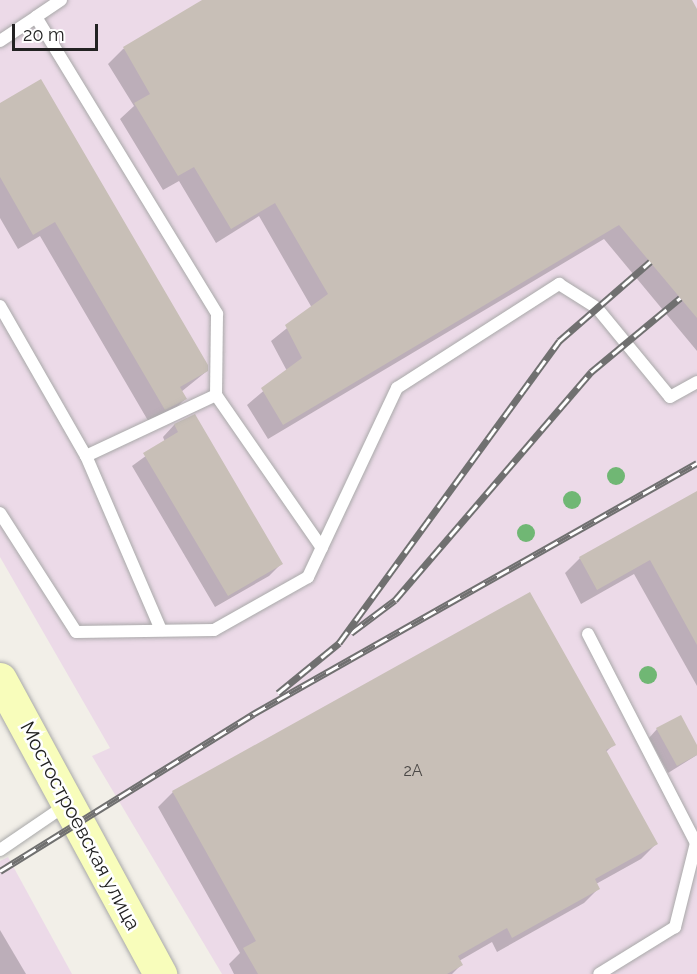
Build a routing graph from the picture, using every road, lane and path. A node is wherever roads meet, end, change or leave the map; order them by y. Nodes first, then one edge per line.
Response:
1 (61, 0) edge
2 (36, 16) junction
3 (0, 41) edge
4 (0, 306) edge
5 (697, 382) edge
6 (216, 395) junction
7 (86, 456) junction
8 (0, 513) edge
9 (322, 548) junction
10 (161, 630) junction
11 (588, 634) dead end
12 (0, 678) edge
13 (66, 804) junction
14 (0, 850) edge
15 (160, 974) edge
16 (599, 974) edge

1 - 2 lane
2 - 3 lane
2 - 6 lane
4 - 7 lane
5 - 9 lane
6 - 7 lane
6 - 9 lane
7 - 10 lane
8 - 10 lane
9 - 10 lane
11 - 16 lane
12 - 13 main road, Мостостроевская улица
13 - 14 lane
13 - 15 main road, Мостостроевская улица

